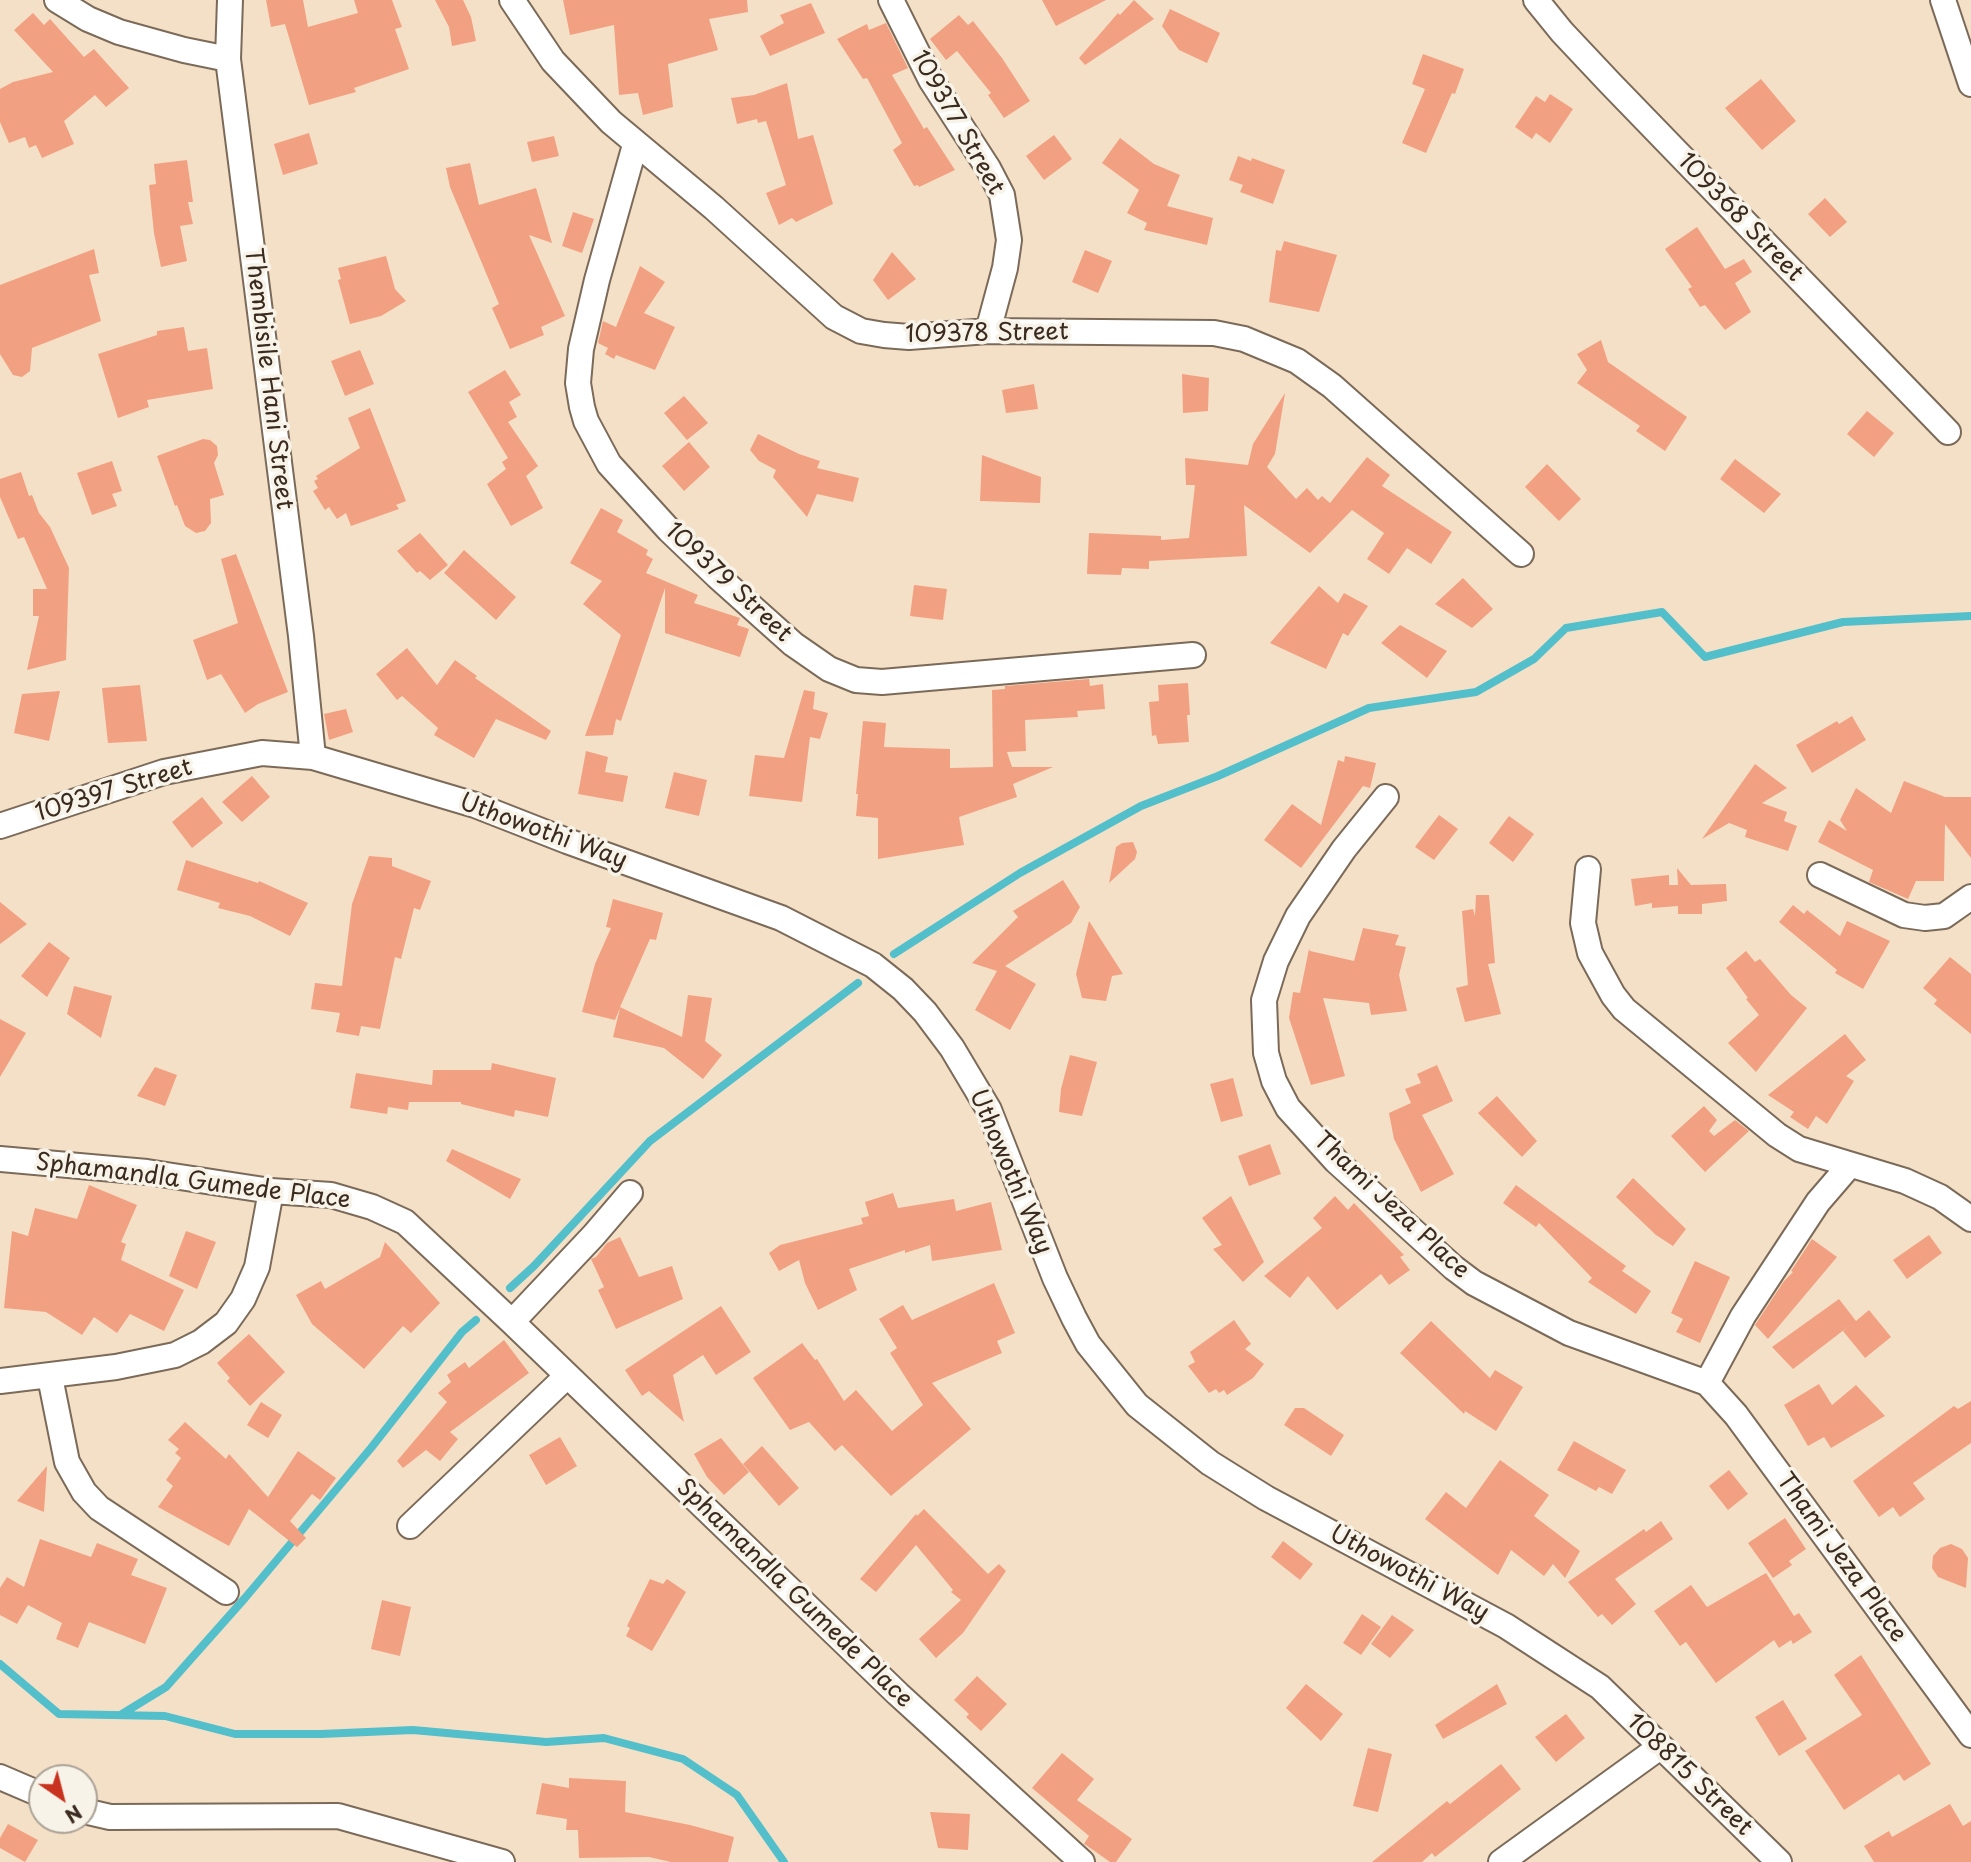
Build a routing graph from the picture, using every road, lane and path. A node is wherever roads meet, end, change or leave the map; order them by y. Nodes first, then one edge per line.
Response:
1 (57, 0) edge
2 (230, 0) edge
3 (512, 0) edge
4 (891, 0) edge
5 (1536, 0) edge
6 (1943, 0) edge
7 (228, 60) junction
8 (1971, 84) edge
9 (635, 145) junction
10 (988, 331) junction
11 (1948, 432) dead end
12 (1521, 554) dead end
13 (1193, 655) dead end
14 (313, 757) junction
15 (1386, 797) dead end
16 (0, 824) edge
17 (1588, 869) dead end
18 (1820, 875) dead end
19 (1971, 897) edge
20 (0, 1159) edge
21 (1849, 1166) junction
22 (271, 1191) junction
23 (630, 1193) dead end
24 (1971, 1219) edge
25 (512, 1322) junction
26 (567, 1376) junction
27 (50, 1377) junction
28 (0, 1381) edge
29 (1707, 1383) junction
30 (410, 1526) dead end
31 (226, 1592) dead end
32 (1600, 1687) joint
33 (1971, 1735) edge
34 (1660, 1747) junction
35 (0, 1777) edge
36 (28, 1789) edge
37 (98, 1815) edge
38 (502, 1862) edge
39 (1082, 1862) edge
40 (1501, 1862) edge
41 (1779, 1862) edge

1 - 7 street
2 - 7 street, Thembisile Hani Street
3 - 9 street, 109378 Street
4 - 10 street, 109377 Street
5 - 11 street, 109368 Street
6 - 8 street
7 - 14 street, Thembisile Hani Street
9 - 10 street, 109378 Street
9 - 13 street, 109379 Street
10 - 12 street, 109378 Street
14 - 16 street, 109397 Street
14 - 32 street, Uthowothi Way
15 - 29 street, Thami Jeza Place
17 - 21 street
18 - 19 street
20 - 22 street, Sphamandla Gumede Place
21 - 24 street
21 - 29 street
22 - 25 street, Sphamandla Gumede Place
22 - 27 street
23 - 25 street
25 - 26 street, Sphamandla Gumede Place
26 - 30 street
26 - 39 street, Sphamandla Gumede Place
27 - 28 street
27 - 31 street
29 - 33 street, Thami Jeza Place
32 - 34 street, 108815 Street
34 - 40 street
34 - 41 street, 108815 Street
35 - 36 street
37 - 38 street

